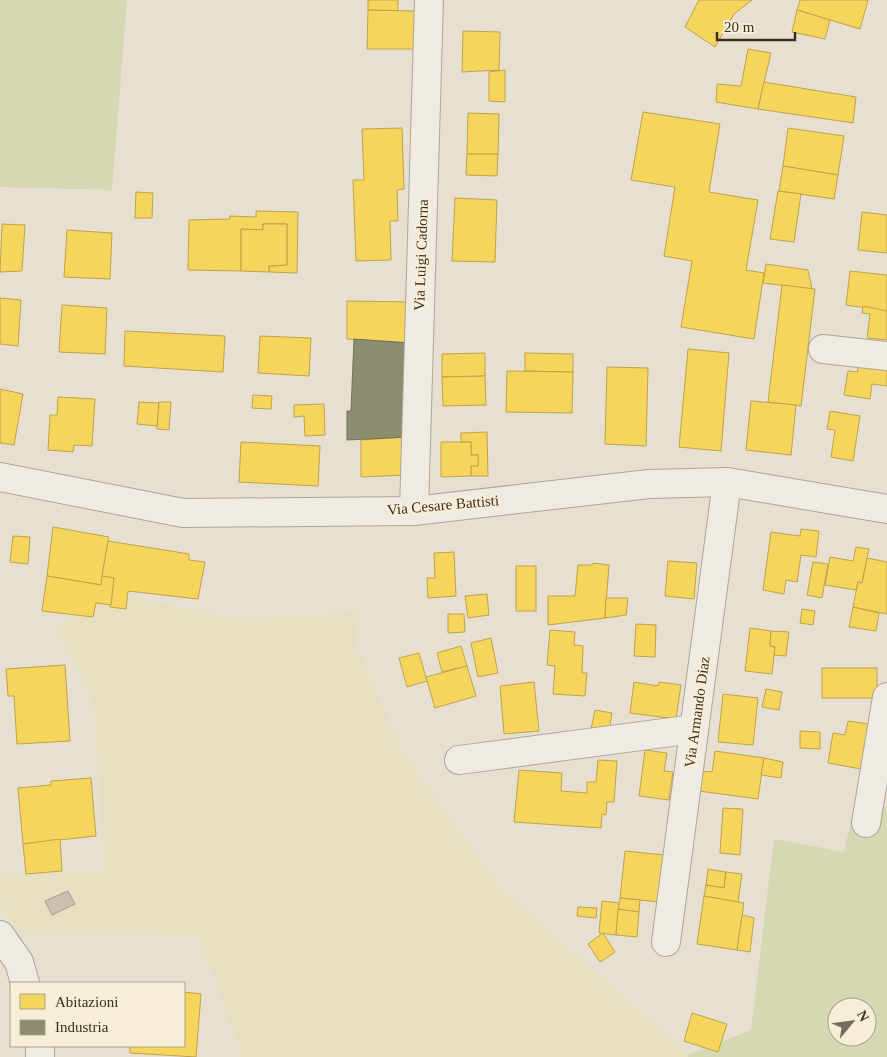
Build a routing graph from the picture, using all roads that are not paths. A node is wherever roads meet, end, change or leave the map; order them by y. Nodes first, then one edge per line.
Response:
1 (430, 0) edge
2 (823, 349) dead end
3 (887, 356) edge
4 (0, 477) edge
5 (727, 482) junction
6 (887, 509) edge
7 (414, 511) junction
8 (887, 697) edge
9 (694, 729) junction
10 (459, 760) dead end
11 (866, 823) dead end
12 (0, 935) edge
13 (666, 942) dead end
14 (25, 982) edge

1 - 7 street, Via Luigi Cadorna
2 - 3 street
4 - 7 street, Via Cesare Battisti
5 - 6 street, Via Cesare Battisti
5 - 7 street, Via Cesare Battisti
5 - 9 street, Via Armando Diaz
8 - 11 street
9 - 10 street
9 - 13 street, Via Armando Diaz
12 - 14 street

